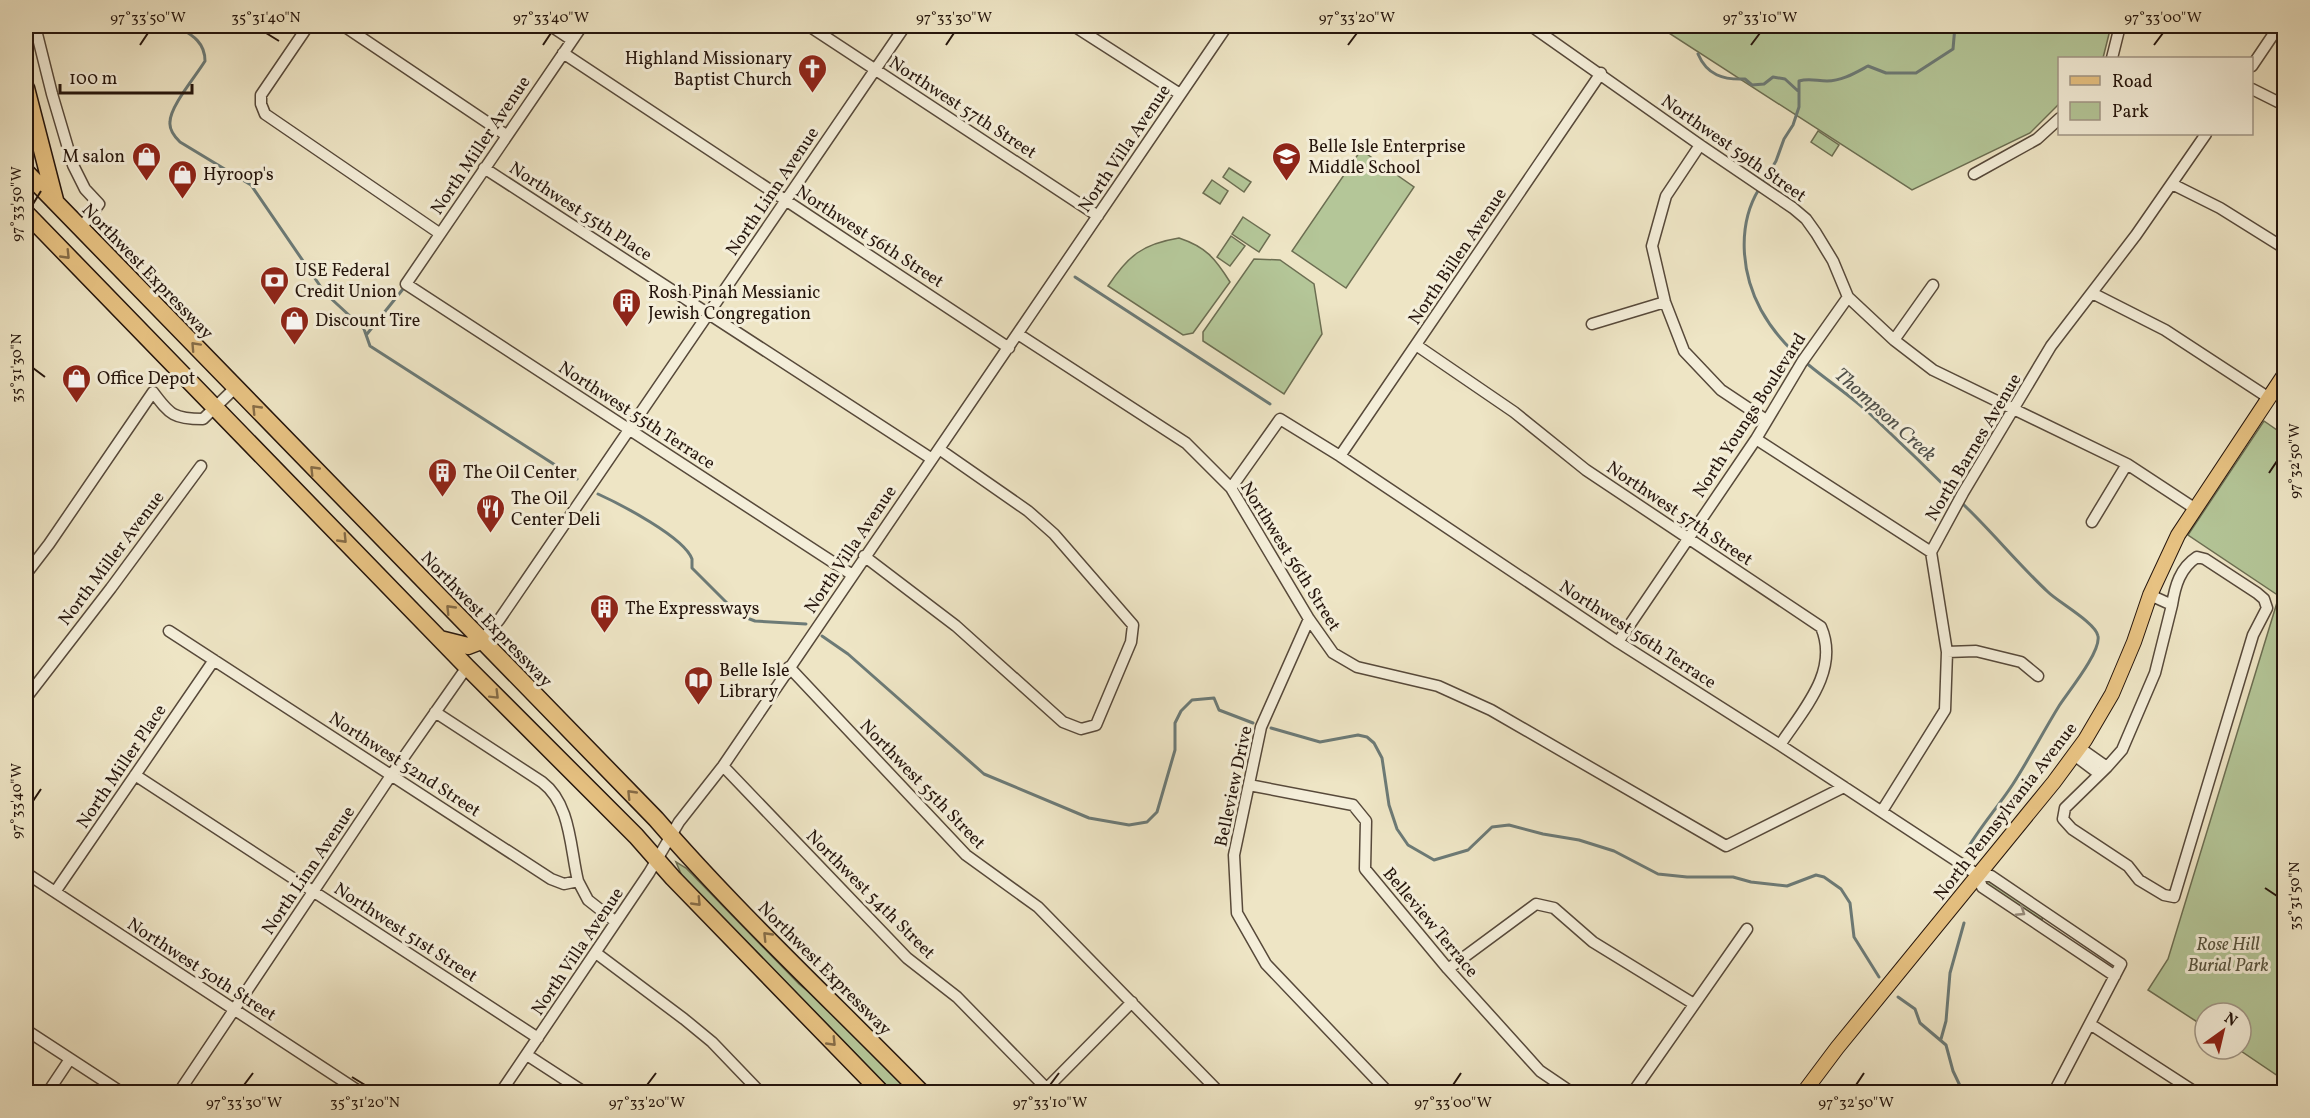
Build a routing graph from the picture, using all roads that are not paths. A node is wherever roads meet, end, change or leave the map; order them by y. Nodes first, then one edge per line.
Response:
1 (35, 26) edge
2 (309, 26) edge
3 (344, 26) edge
4 (551, 26) edge
5 (582, 26) edge
6 (809, 26) edge
7 (905, 26) edge
8 (1074, 26) edge
9 (1227, 26) edge
10 (1532, 26) edge
11 (2120, 26) edge
12 (2279, 26) edge
13 (572, 40) junction
14 (563, 53) junction
15 (2112, 57) edge
16 (2253, 65) edge
17 (875, 68) junction
18 (1601, 73) junction
19 (26, 88) edge
20 (2253, 90) edge
21 (1180, 94) junction
22 (2284, 105) edge
23 (2058, 120) edge
24 (506, 135) junction
25 (2205, 135) edge
26 (1700, 145) junction
27 (484, 168) junction
28 (26, 172) edge
29 (1974, 174) dead end
30 (2172, 184) junction
31 (786, 200) junction
32 (56, 204) junction
33 (26, 213) edge
34 (1098, 216) junction
35 (26, 223) edge
36 (81, 228) junction
37 (439, 233) junction
38 (48, 236) junction
39 (2284, 248) edge
40 (406, 284) joint
41 (1933, 285) dead end
42 (2092, 293) junction
43 (1848, 297) junction
44 (1665, 302) junction
45 (708, 314) junction
46 (1592, 324) dead end
47 (1018, 334) junction
48 (1894, 340) junction
49 (1416, 345) junction
50 (1009, 348) junction
51 (2284, 375) edge
52 (235, 388) junction
53 (2268, 398) junction
54 (214, 407) junction
55 (2016, 408) junction
56 (1766, 420) junction
57 (628, 429) junction
58 (1756, 439) junction
59 (939, 449) junction
60 (1340, 456) junction
61 (932, 459) junction
62 (2127, 464) junction
63 (201, 466) dead end
64 (1231, 488) junction
65 (2194, 508) junction
66 (2092, 522) dead end
67 (1686, 538) junction
68 (1931, 552) junction
69 (864, 556) junction
70 (26, 574) edge
71 (851, 574) junction
72 (2150, 595) junction
73 (2172, 605) junction
74 (1309, 619) junction
75 (169, 631) dead end
76 (440, 639) junction
77 (481, 641) junction
78 (1618, 642) junction
79 (1947, 652) junction
80 (214, 660) junction
81 (467, 666) junction
82 (789, 667) junction
83 (2038, 676) dead end
84 (26, 698) edge
85 (435, 712) junction
86 (1780, 745) junction
87 (2077, 752) junction
88 (723, 766) junction
89 (2103, 770) junction
90 (392, 774) junction
91 (135, 775) junction
92 (1249, 784) junction
93 (1844, 787) junction
94 (1882, 811) junction
95 (671, 836) junction
96 (657, 860) junction
97 (26, 873) edge
98 (1978, 876) junction
99 (578, 880) junction
100 (314, 891) junction
101 (55, 892) junction
102 (2051, 916) junction
103 (616, 922) junction
104 (2044, 927) junction
105 (1748, 930) dead end
106 (596, 953) junction
107 (1448, 969) junction
108 (2115, 976) junction
109 (1132, 1002) junction
110 (1694, 1004) junction
111 (234, 1009) junction
112 (2090, 1023) junction
113 (26, 1030) edge
114 (538, 1038) junction
115 (527, 1055) junction
116 (70, 1059) junction
117 (1048, 1091) edge
118 (1803, 1091) edge
119 (48, 1092) edge
120 (121, 1092) edge
121 (179, 1092) edge
122 (360, 1092) edge
123 (501, 1092) edge
124 (584, 1092) edge
125 (760, 1092) edge
126 (881, 1092) edge
127 (921, 1092) edge
128 (1219, 1092) edge
129 (1388, 1092) edge
130 (1571, 1092) edge
131 (1633, 1092) edge
132 (2054, 1092) edge
133 (2195, 1092) edge

1 - 36 street
2 - 37 street
3 - 24 street, Northwest 55th Place
4 - 13 street
5 - 13 street, North Miller Avenue
6 - 17 street, Northwest 57th Street
7 - 17 street, North Linn Avenue
8 - 21 street
9 - 21 street, North Villa Avenue
10 - 18 street, Northwest 59th Street
11 - 15 street
12 - 16 street
13 - 14 street, North Miller Avenue
14 - 24 street, North Miller Avenue
14 - 31 street, Northwest 56th Street
17 - 31 street, North Linn Avenue
17 - 34 street, Northwest 57th Street
18 - 26 street, Northwest 59th Street
18 - 49 street, North Billen Avenue
19 - 32 highway
20 - 22 street
21 - 34 street, North Villa Avenue
23 - 29 street
24 - 27 street, North Miller Avenue
25 - 30 street, North Barnes Avenue
26 - 43 street, Northwest 59th Street
26 - 44 street
27 - 37 street, North Miller Avenue
27 - 45 street, Northwest 55th Place
28 - 32 highway, Northwest Expressway
30 - 39 street
30 - 42 street, North Barnes Avenue
31 - 45 street, North Linn Avenue
31 - 50 street, Northwest 56th Street
32 - 36 highway, Northwest Expressway
33 - 38 highway
34 - 47 street, North Villa Avenue
35 - 38 highway
52 -> 36 highway, Northwest Expressway
37 - 40 street, North Miller Avenue
38 -> 54 highway
40 - 57 street, Northwest 55th Terrace
41 - 48 street
42 - 53 street
42 - 55 street, North Barnes Avenue
43 - 48 street, Northwest 59th Street
43 - 56 street, North Youngs Boulevard
44 - 46 street
44 - 56 street
45 - 57 street, North Linn Avenue
45 - 61 street, Northwest 55th Place
47 - 50 street, North Villa Avenue
47 - 64 street, Northwest 56th Street
48 - 55 street, Northwest 59th Street
49 - 60 street, North Billen Avenue
49 - 67 street, Northwest 57th Street
50 - 59 street, North Villa Avenue
51 - 53 main road, North Pennsylvania Avenue
52 - 54 street
77 -> 52 highway, Northwest Expressway
53 - 65 main road, North Pennsylvania Avenue
54 - 70 street
54 -> 76 highway
55 - 62 street, Northwest 59th Street
55 - 68 street, North Barnes Avenue
56 - 58 street, North Youngs Boulevard
57 - 71 street, Northwest 55th Terrace
57 - 77 street, North Linn Avenue
58 - 67 street, North Youngs Boulevard
58 - 68 street
59 - 61 street, North Villa Avenue
59 - 69 street
60 - 64 street, Northwest 56th Terrace
60 - 78 street, Northwest 56th Terrace
61 - 69 street, North Villa Avenue
62 - 65 street, Northwest 59th Street
62 - 66 street
63 - 84 street, North Miller Avenue
64 - 74 street, Northwest 56th Street
65 - 72 main road, North Pennsylvania Avenue
67 - 78 street, North Youngs Boulevard
67 - 86 street, Northwest 57th Street
68 - 79 street
69 - 71 street, North Villa Avenue
71 - 82 street, North Villa Avenue
72 - 73 street
72 - 87 main road, North Pennsylvania Avenue
73 - 89 street
73 - 89 street
74 - 92 street, Belleview Drive
74 - 93 street, Northwest 56th Street
75 - 80 street, Northwest 52nd Street
76 - 77 highway
76 - 81 highway
95 -> 77 highway, Northwest Expressway
78 - 86 street, Northwest 56th Terrace
79 - 83 street
79 - 94 street
80 - 90 street, Northwest 52nd Street
80 - 91 street, North Miller Place
81 - 85 street, North Linn Avenue
81 -> 96 highway
82 - 88 street, North Villa Avenue
82 - 109 street, Northwest 55th Street
85 - 90 street, North Linn Avenue
85 - 99 street
86 - 93 street, Northwest 56th Terrace
87 - 89 street
87 - 98 main road, North Pennsylvania Avenue
88 - 95 street, North Villa Avenue
88 - 117 street, Northwest 54th Street
90 - 99 street, Northwest 52nd Street
90 - 100 street, North Linn Avenue
91 - 100 street, Northwest 51st Street
91 - 101 street, North Miller Place
92 - 107 street, Belleview Terrace
92 - 129 street, Belleview Drive
93 - 94 street, Northwest 56th Terrace
94 - 98 street, Northwest 56th Terrace
95 - 96 street, North Villa Avenue
127 -> 95 highway, Northwest Expressway
96 - 103 street, North Villa Avenue
96 -> 126 highway
97 - 101 street, Northwest 50th Street
98 - 102 street, Northwest 56th Terrace
98 -> 104 street, Northwest 56th Terrace
98 - 118 main road, North Pennsylvania Avenue
99 - 103 street
100 - 111 street, North Linn Avenue
100 - 114 street, Northwest 51st Street
101 - 111 street, Northwest 50th Street
102 - 104 street
102 - 108 street, Northwest 56th Terrace
103 - 106 street, North Villa Avenue
104 - 108 street, Northwest 56th Terrace
105 - 110 street
106 - 114 street, North Villa Avenue
106 - 125 street
107 - 110 street
107 - 130 street, Belleview Terrace
108 - 112 street
109 - 117 street
109 - 128 street, Northwest 55th Street
110 - 131 street
111 - 121 street, North Linn Avenue
111 - 122 street, Northwest 50th Street
112 - 132 street
112 - 133 street
113 - 116 street
114 - 115 street, North Villa Avenue
115 - 123 street, North Villa Avenue
115 - 124 street
116 - 119 street
116 - 120 street

